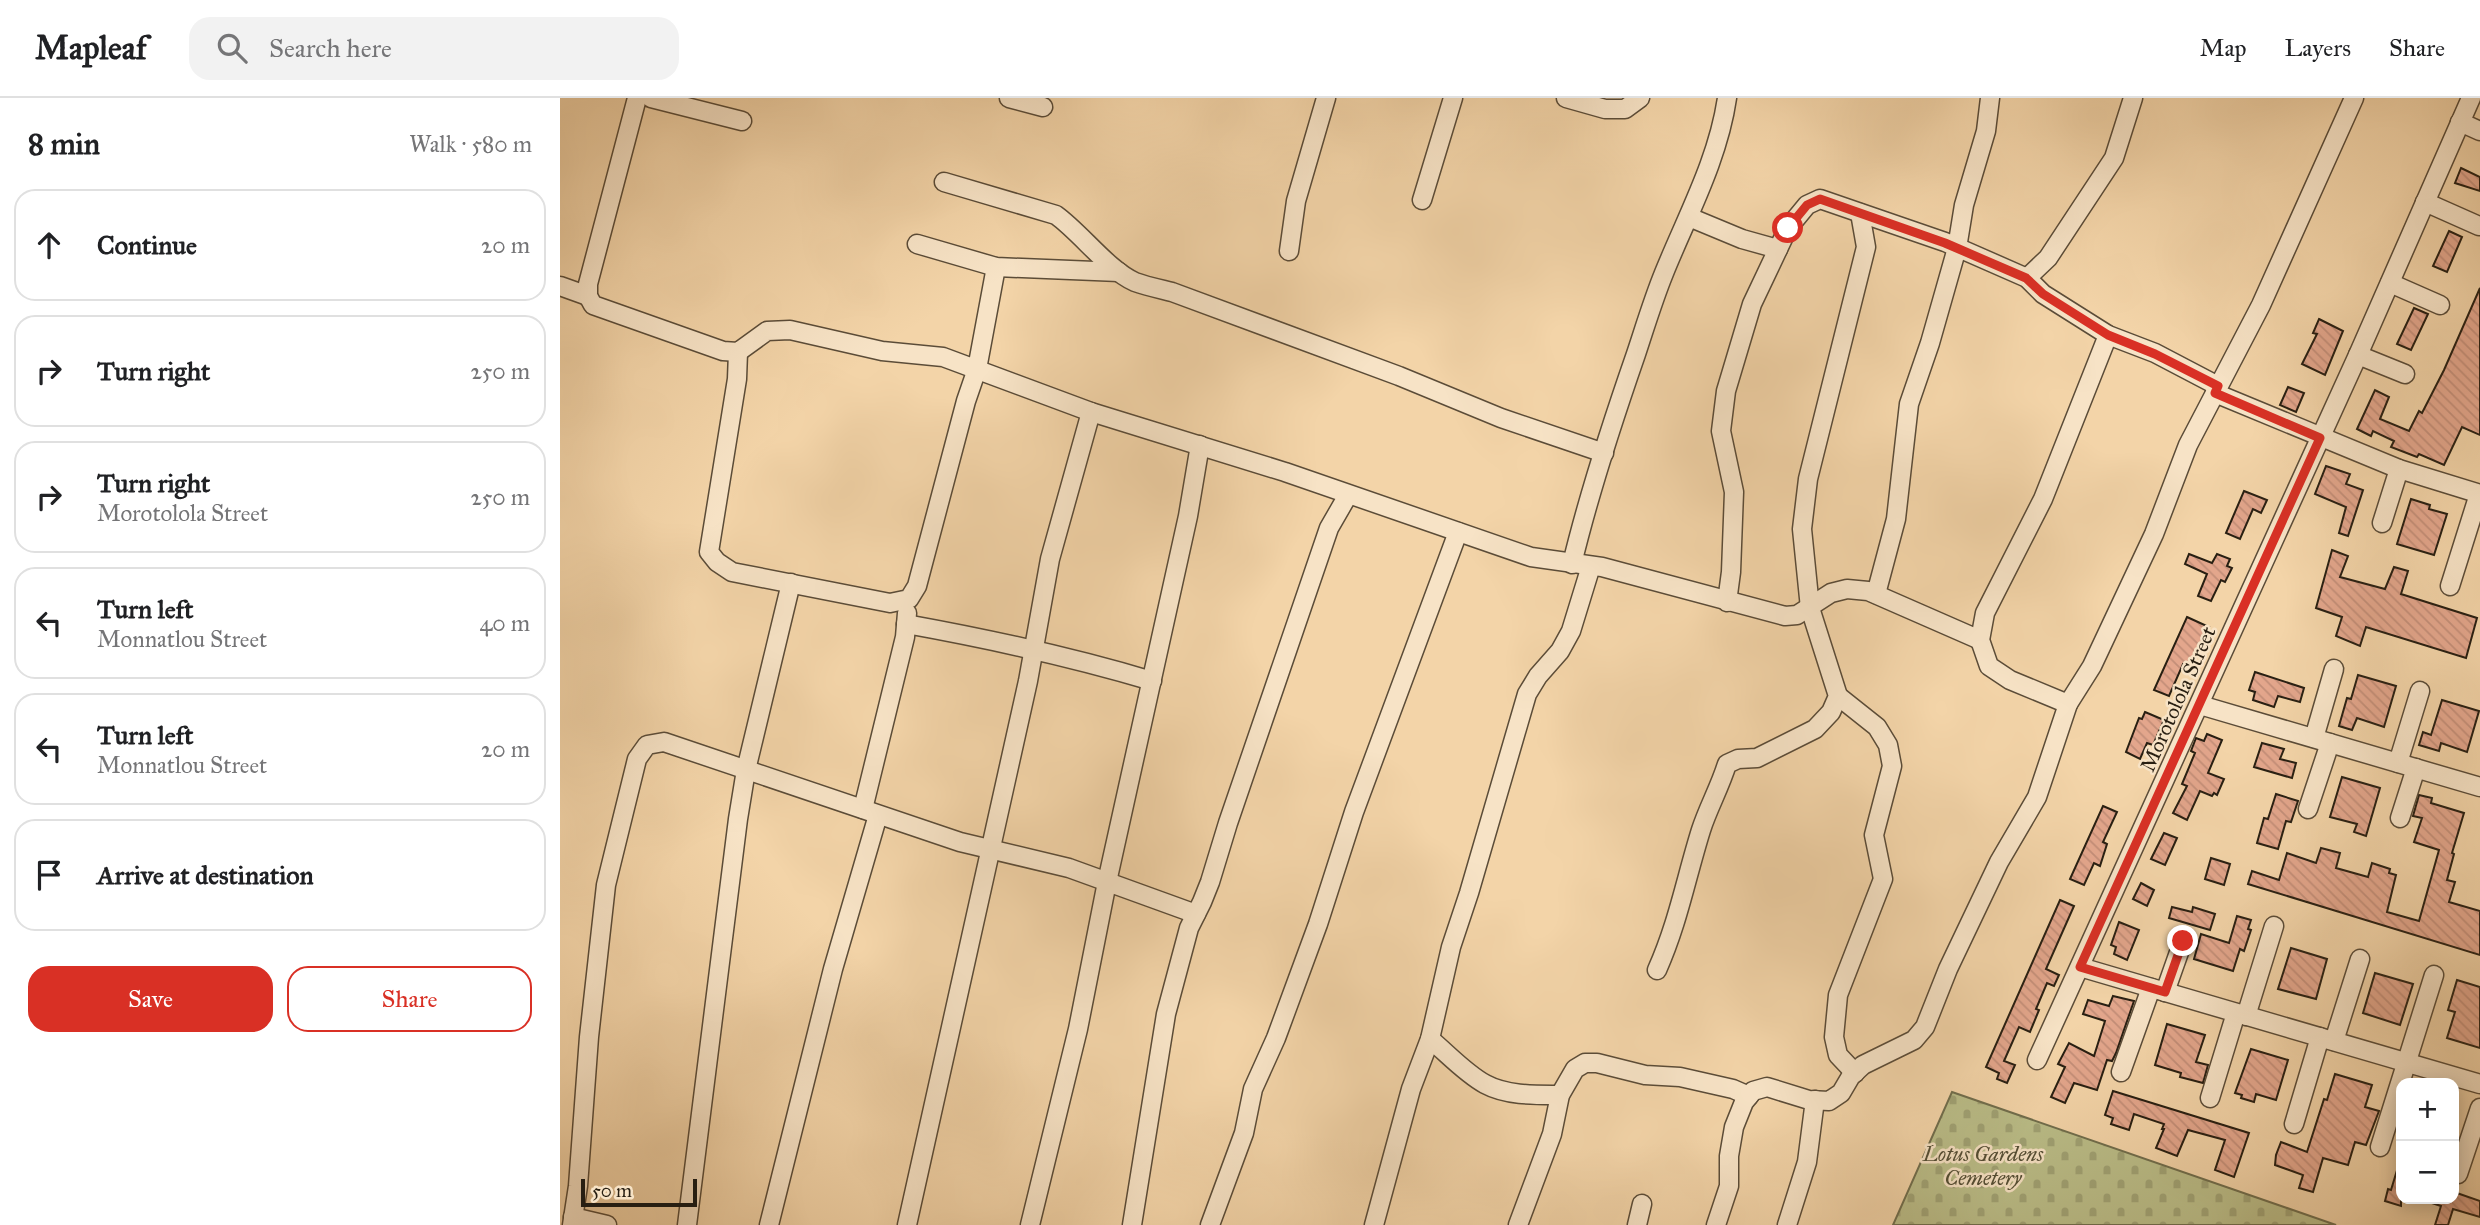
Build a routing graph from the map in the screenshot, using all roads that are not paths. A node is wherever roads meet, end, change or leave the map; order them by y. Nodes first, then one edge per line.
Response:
1 (637, 98) edge
2 (650, 98) edge
3 (1009, 98) edge
4 (1326, 98) edge
5 (1453, 98) edge
6 (1566, 98) edge
7 (1640, 98) edge
8 (1727, 98) edge
9 (1990, 98) edge
10 (2133, 98) edge
11 (2354, 98) edge
12 (2471, 98) edge
13 (1043, 107) dead end
14 (742, 121) dead end
15 (2460, 122) junction
16 (2480, 131) edge
17 (944, 182) dead end
18 (1422, 200) dead end
19 (2425, 202) junction
20 (1860, 213) junction
21 (1689, 217) junction
22 (1897, 226) junction
23 (2479, 226) edge
24 (917, 244) dead end
25 (1866, 247) junction
26 (1778, 248) junction
27 (1958, 248) junction
28 (1289, 251) dead end
29 (996, 268) junction
30 (1119, 272) junction
31 (2026, 278) junction
32 (2390, 283) junction
33 (560, 286) edge
34 (588, 296) junction
35 (2440, 305) dead end
36 (2108, 335) junction
37 (738, 352) junction
38 (2358, 355) junction
39 (977, 369) junction
40 (2405, 374) dead end
41 (2216, 390) junction
42 (1091, 412) junction
43 (2320, 438) junction
44 (1200, 445) junction
45 (1604, 453) junction
46 (2399, 470) junction
47 (2480, 494) edge
48 (1348, 495) junction
49 (2382, 523) dead end
50 (1458, 531) junction
51 (1572, 564) junction
52 (1591, 566) junction
53 (791, 583) junction
54 (2450, 586) dead end
55 (1877, 594) junction
56 (909, 599) junction
57 (1727, 602) junction
58 (1810, 608) junction
59 (906, 624) junction
60 (1980, 640) junction
61 (1034, 650) junction
62 (2334, 669) dead end
63 (1153, 681) junction
64 (2420, 691) dead end
65 (1838, 696) junction
66 (2068, 704) junction
67 (2200, 705) junction
68 (2322, 741) junction
69 (2398, 763) junction
70 (2416, 768) junction
71 (746, 770) junction
72 (2480, 787) edge
73 (2308, 809) dead end
74 (871, 812) junction
75 (2400, 818) dead end
76 (990, 849) junction
77 (1107, 882) junction
78 (1196, 914) junction
79 (2274, 926) dead end
80 (2183, 941) dead end
81 (2360, 959) dead end
82 (2080, 967) junction
83 (1657, 970) dead end
84 (2434, 975) dead end
85 (2158, 990) junction
86 (2241, 1014) junction
87 (1430, 1039) junction
88 (2327, 1039) junction
89 (2037, 1060) dead end
90 (2407, 1063) junction
91 (2121, 1072) dead end
92 (1854, 1073) junction
93 (2480, 1084) edge
94 (1560, 1095) junction
95 (1749, 1096) junction
96 (2210, 1098) dead end
97 (1815, 1100) junction
98 (2480, 1108) edge
99 (2294, 1124) dead end
100 (2380, 1147) dead end
101 (2459, 1171) edge
102 (1642, 1204) dead end
103 (572, 1221) edge
104 (607, 1225) edge
105 (687, 1225) edge
106 (769, 1225) edge
107 (907, 1225) edge
108 (1030, 1225) edge
109 (1132, 1225) edge
110 (1210, 1225) edge
111 (1374, 1225) edge
112 (1518, 1225) edge
113 (1637, 1225) edge
114 (1716, 1225) edge
115 (1787, 1225) edge

1 - 34 street
2 - 14 street
3 - 13 street
4 - 28 street
5 - 18 street
6 - 7 street
8 - 21 street
9 - 27 street
10 - 31 street
11 - 41 street
12 - 15 street, Morotolola Street
15 - 16 street
15 - 19 street, Morotolola Street
17 - 30 street
19 - 23 street
19 - 32 street, Morotolola Street
20 - 22 street
20 - 25 street
20 - 26 street
21 - 26 street
21 - 45 street
22 - 25 street
22 - 27 street
24 - 29 street
25 - 58 street
26 - 57 street
27 - 31 street
27 - 55 street
29 - 30 street
29 - 39 street
30 - 45 street
31 - 36 street
32 - 35 street
32 - 38 street, Morotolola Street
33 - 34 street
34 - 37 street
36 - 41 street
36 - 60 street
37 - 39 street
37 - 53 street
38 - 40 street
38 - 43 street, Morotolola Street
39 - 42 street
39 - 56 street
41 - 43 street
41 - 66 street
42 - 44 street
42 - 61 street
43 - 46 street
43 - 67 street, Morotolola Street
44 - 48 street
44 - 63 street
45 - 51 street
46 - 47 street
46 - 49 street
47 - 54 street
48 - 50 street
48 - 78 street
50 - 51 street
50 - 110 street
51 - 52 street
52 - 57 street
52 - 87 street
53 - 56 street
53 - 71 street
55 - 58 street
55 - 60 street
56 - 59 street
57 - 58 street
58 - 65 street
59 - 61 street
59 - 74 street
60 - 66 street
61 - 63 street
61 - 76 street
62 - 68 street
63 - 77 street
64 - 69 street
65 - 83 street
65 - 92 street
66 - 92 street
67 - 68 street
67 - 82 street, Morotolola Street
68 - 69 street
68 - 73 street
69 - 70 street
70 - 72 street
70 - 75 street
71 - 74 street
71 - 103 street
71 - 105 street
74 - 76 street
74 - 106 street
76 - 77 street
76 - 107 street
77 - 78 street
77 - 108 street
78 - 109 street
79 - 86 street
80 - 85 street
81 - 88 street
82 - 85 street
82 - 89 street, Morotolola Street
84 - 90 street
85 - 86 street
85 - 91 street
86 - 88 street
86 - 96 street
87 - 94 street
87 - 111 street
88 - 90 street
88 - 99 street
90 - 93 street
90 - 100 street
92 - 97 street
94 - 95 street
94 - 112 street
95 - 97 street
95 - 114 street
97 - 115 street
98 - 101 street
102 - 113 street
103 - 104 street

